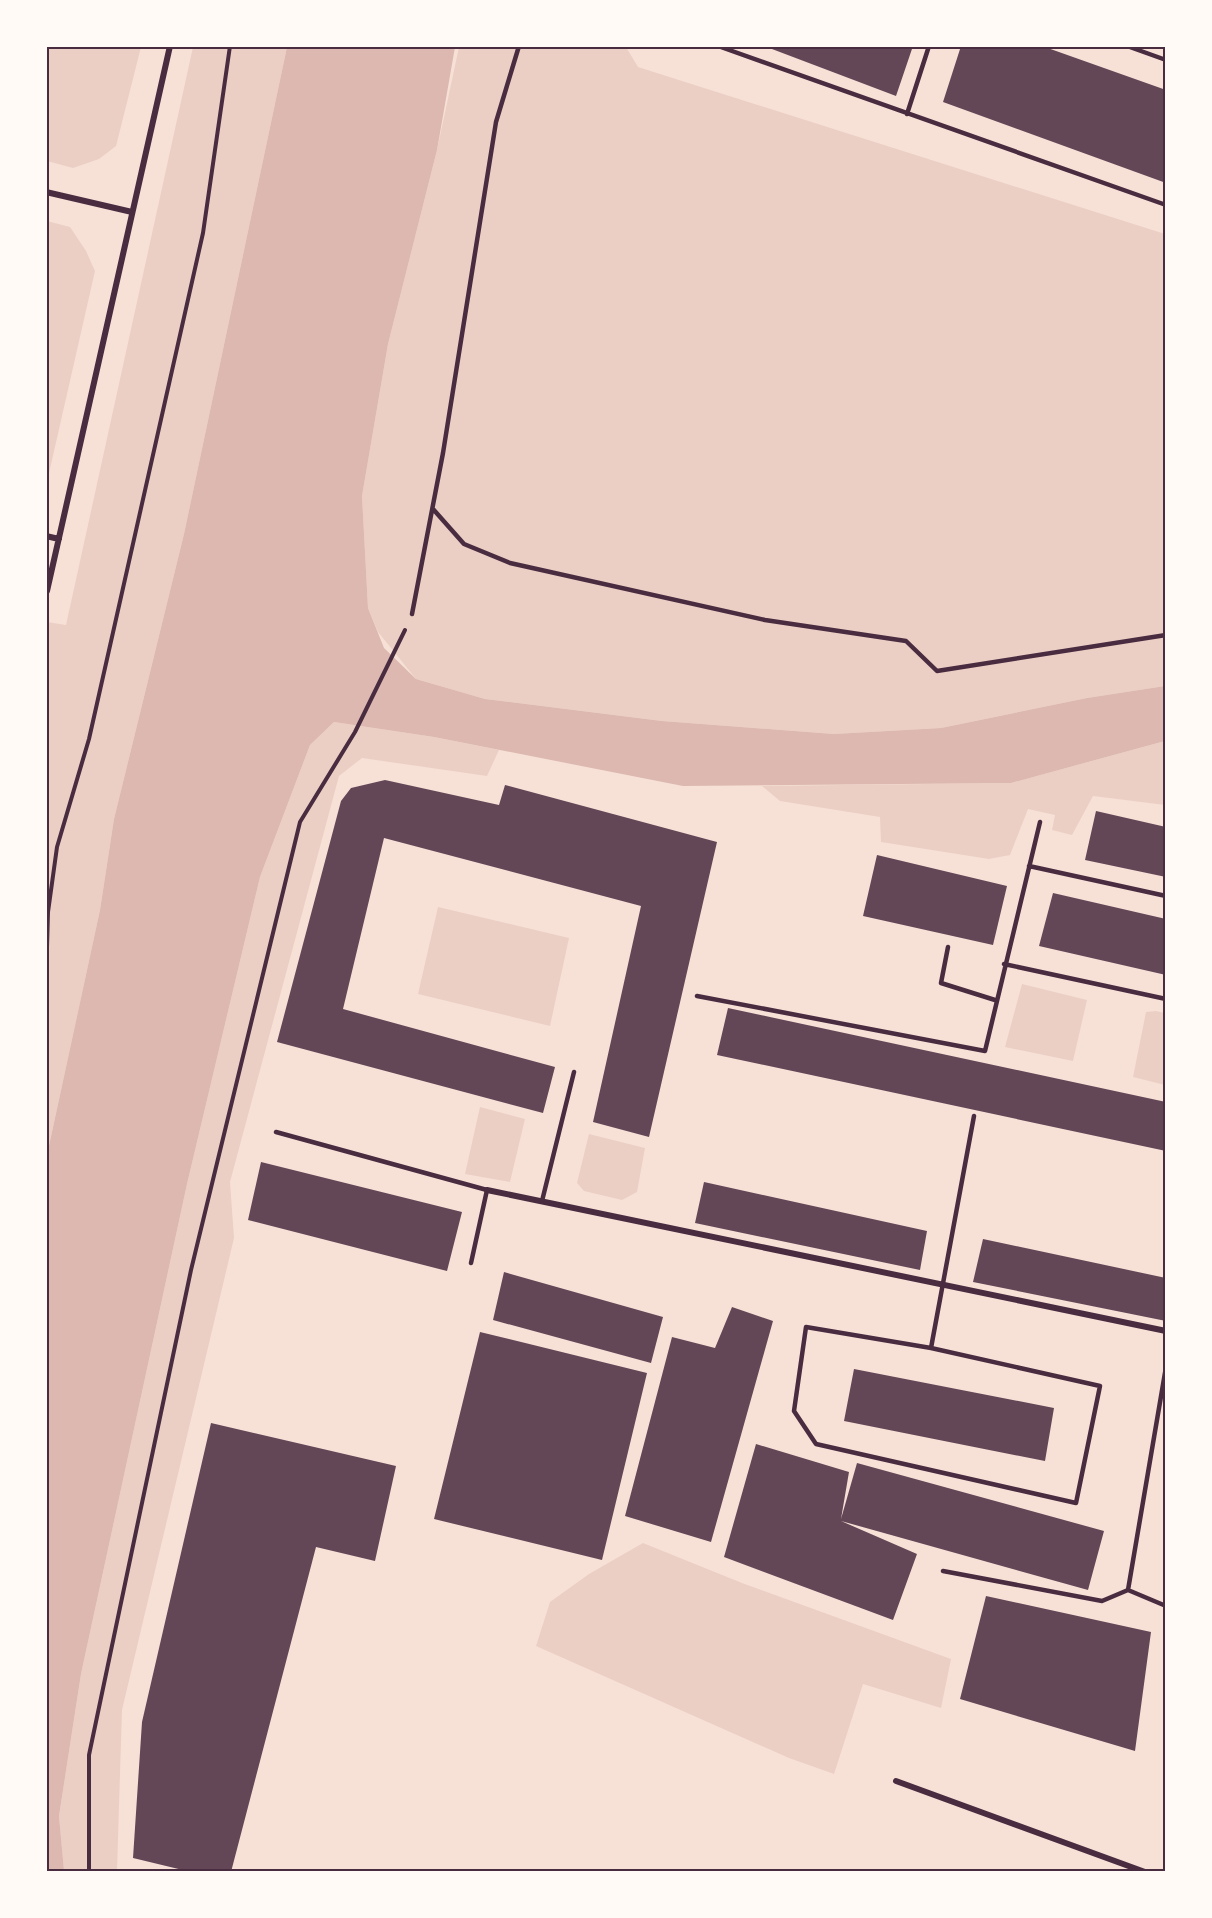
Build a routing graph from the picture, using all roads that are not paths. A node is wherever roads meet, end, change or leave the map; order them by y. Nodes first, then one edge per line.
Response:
1 (170, 46) edge
2 (519, 46) edge
3 (718, 46) edge
4 (930, 46) edge
5 (1127, 46) edge
6 (1166, 60) edge
7 (907, 114) junction
8 (46, 192) edge
9 (1166, 204) edge
10 (132, 212) junction
11 (433, 509) junction
12 (46, 536) edge
13 (59, 539) junction
14 (47, 591) edge
15 (412, 614) dead end
16 (1166, 635) edge
17 (1040, 822) dead end
18 (1029, 866) junction
19 (1166, 896) edge
20 (948, 947) dead end
21 (1004, 964) junction
22 (697, 996) dead end
23 (1166, 999) edge
24 (995, 1000) junction
25 (574, 1072) dead end
26 (974, 1116) dead end
27 (276, 1132) dead end
28 (487, 1190) junction
29 (542, 1201) junction
30 (471, 1263) dead end
31 (942, 1285) junction
32 (1166, 1331) edge
33 (931, 1348) junction
34 (1166, 1367) edge
35 (943, 1571) dead end
36 (1128, 1590) junction
37 (1166, 1606) edge
38 (896, 1781) dead end
39 (1145, 1872) edge

1 - 10 street
2 - 11 lane
3 - 7 lane
4 - 7 lane
5 - 6 lane
7 - 9 lane
8 - 10 street
10 - 13 street
11 - 15 lane
11 - 16 lane
12 - 13 street
13 - 14 street
17 - 18 lane
18 - 19 lane
18 - 21 lane
20 - 24 lane
21 - 23 lane
21 - 24 lane
22 - 24 lane
25 - 29 lane
26 - 31 lane
27 - 28 lane
28 - 29 street
28 - 30 lane
29 - 31 street
31 - 32 street
31 - 33 lane
33 - 33 lane
34 - 36 lane
35 - 36 lane
36 - 37 lane
38 - 39 street

